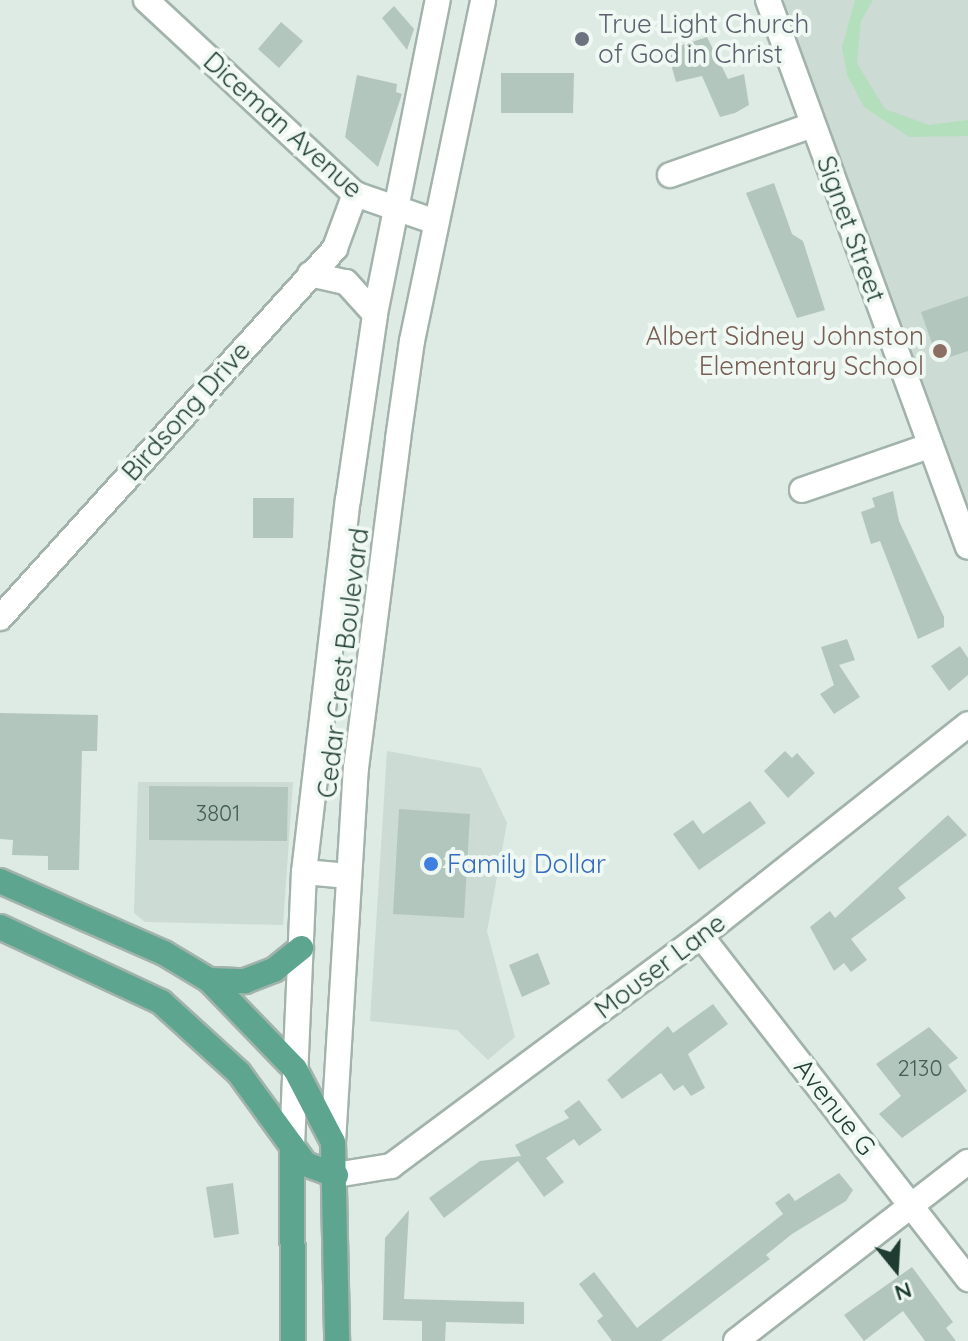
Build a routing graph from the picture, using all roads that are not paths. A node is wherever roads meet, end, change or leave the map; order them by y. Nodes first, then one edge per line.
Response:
1 (146, 0) edge
2 (438, 0) edge
3 (483, 0) edge
4 (768, 0) edge
5 (813, 125) junction
6 (670, 175) dead end
7 (355, 194) junction
8 (397, 211) junction
9 (436, 222) junction
10 (310, 274) junction
11 (375, 314) junction
12 (929, 446) junction
13 (802, 490) dead end
14 (968, 547) edge
15 (0, 618) edge
16 (968, 724) edge
17 (317, 765) junction
18 (356, 768) junction
19 (304, 872) junction
20 (349, 876) junction
21 (0, 881) edge
22 (0, 927) edge
23 (701, 936) junction
24 (301, 948) junction
25 (209, 980) junction
26 (295, 1069) junction
27 (333, 1142) junction
28 (292, 1146) junction
29 (968, 1162) edge
30 (336, 1175) junction
31 (911, 1205) junction
32 (968, 1279) edge
33 (293, 1341) edge
34 (337, 1341) edge
35 (736, 1341) edge

1 - 7 street, Diceman Avenue
2 - 8 street, Cedar Crest Boulevard
3 - 9 street, Cedar Crest Boulevard
4 - 5 street, Signet Street
5 - 6 street
5 - 12 street, Signet Street
7 - 8 street, Diceman Avenue
7 - 10 street, Birdsong Drive
8 - 9 street, Diceman Avenue
8 - 11 street, Cedar Crest Boulevard
9 - 18 street, Cedar Crest Boulevard
10 - 11 street
10 - 15 street, Birdsong Drive
11 - 17 street, Cedar Crest Boulevard
12 - 13 street
12 - 14 street, Signet Street
16 - 23 street, Mouser Lane
17 - 18 street
17 - 19 street, Cedar Crest Boulevard
18 - 20 street, Cedar Crest Boulevard
19 - 20 street
19 - 24 street, Cedar Crest Boulevard
20 - 27 street, Cedar Crest Boulevard
21 - 25 main road
22 - 28 main road
23 - 30 street, Mouser Lane
23 - 31 street, Avenue G
24 - 25 main road
24 - 26 street, Cedar Crest Boulevard
25 - 26 main road
26 - 27 main road
26 - 28 street, Cedar Crest Boulevard
27 - 30 main road, Cedar Crest Boulevard
28 - 30 main road
28 - 33 main road, Cedar Crest Boulevard
29 - 31 street
30 - 34 main road, Cedar Crest Boulevard
31 - 32 street, Avenue G
31 - 35 street

